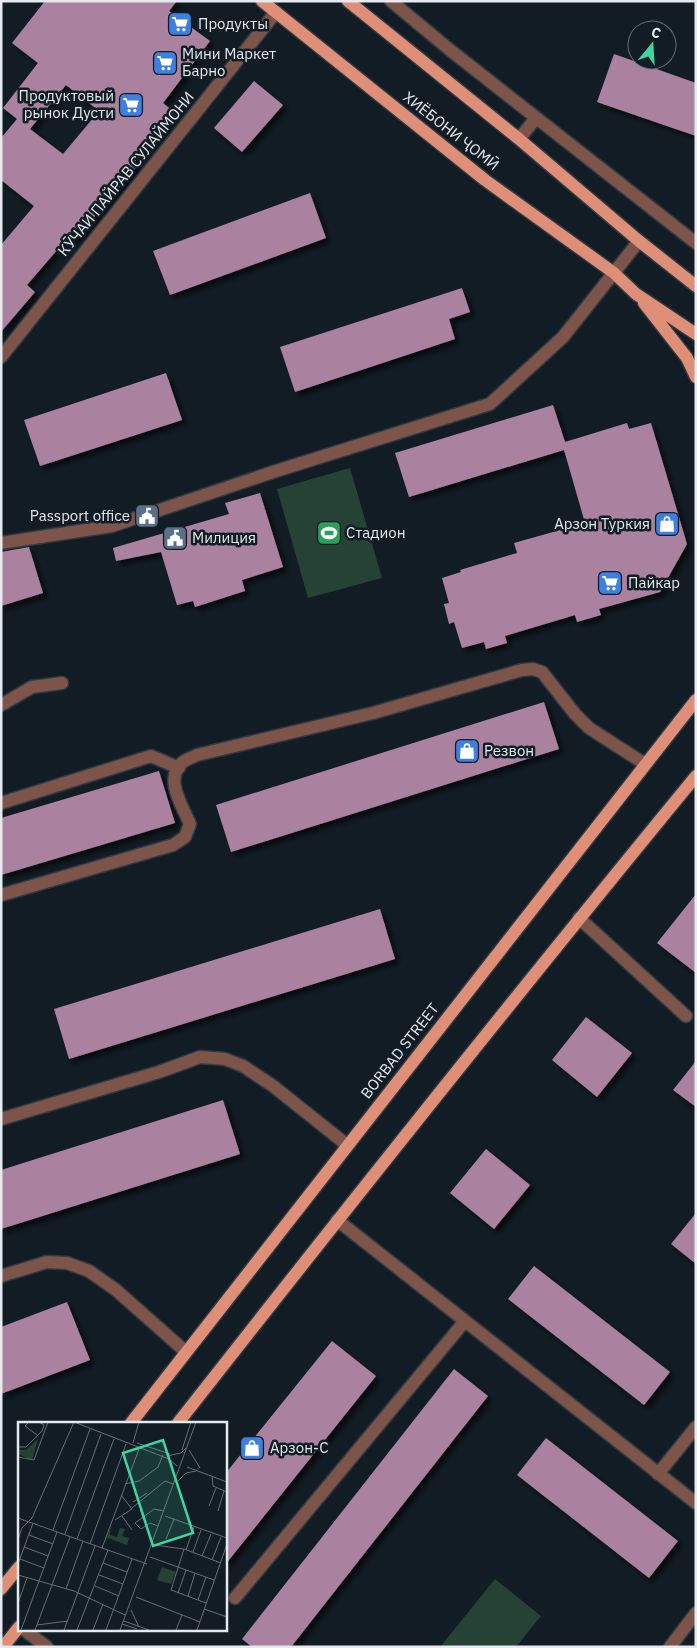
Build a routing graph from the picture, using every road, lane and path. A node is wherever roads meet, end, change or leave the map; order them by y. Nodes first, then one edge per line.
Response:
1 (262, 1) edge
2 (348, 1) edge
3 (391, 1) edge
4 (276, 12) junction
5 (536, 118) junction
6 (519, 139) junction
7 (639, 241) junction
8 (696, 243) edge
9 (619, 278) junction
10 (693, 283) edge
11 (636, 294) junction
12 (696, 334) edge
13 (1, 356) edge
14 (696, 377) edge
15 (1, 543) edge
16 (62, 683) dead end
17 (696, 688) edge
18 (696, 700) edge
19 (1, 705) edge
20 (685, 714) junction
21 (645, 764) junction
22 (179, 768) junction
23 (696, 776) edge
24 (1, 803) edge
25 (1, 895) edge
26 (579, 918) junction
27 (686, 1016) dead end
28 (1, 1119) edge
29 (347, 1146) junction
30 (337, 1220) junction
31 (1, 1276) edge
32 (465, 1321) junction
33 (186, 1352) junction
34 (132, 1422) edge
35 (179, 1422) edge
36 (696, 1427) edge
37 (658, 1474) junction
38 (696, 1504) edge
39 (18, 1568) edge
40 (1, 1589) edge
41 (235, 1598) dead end
42 (696, 1612) edge
43 (18, 1628) edge
44 (24, 1630) edge
45 (4, 1647) edge
46 (47, 1647) edge
47 (670, 1647) edge

1 - 4 main road, ХИЁБОНИ ҶОМӢ
2 - 6 main road
3 - 5 street
4 - 9 main road, ХИЁБОНИ ҶОМӢ
4 - 13 street, КӮЧАИ ПАЙРАВ СУЛАЙМОНИ
5 - 6 street
5 - 8 street
6 - 7 main road
7 - 9 street
7 - 10 main road
9 - 11 main road, ХИЁБОНИ ҶОМӢ
9 - 15 street
11 - 12 main road
11 - 14 main road
16 - 19 street
17 - 20 main road
18 - 20 main road, BORBAD STREET
20 - 21 main road, BORBAD STREET
21 - 22 street
21 - 29 main road, BORBAD STREET
22 - 24 street
22 - 25 street
23 - 26 main road
26 - 27 street
26 - 30 main road
28 - 29 street
29 - 33 main road, BORBAD STREET
30 - 32 street
30 - 35 main road
31 - 33 street
32 - 37 street
32 - 41 street
33 - 34 main road, BORBAD STREET
36 - 37 street
37 - 38 street
39 - 40 main road
42 - 47 street
43 - 45 main road
44 - 46 street

